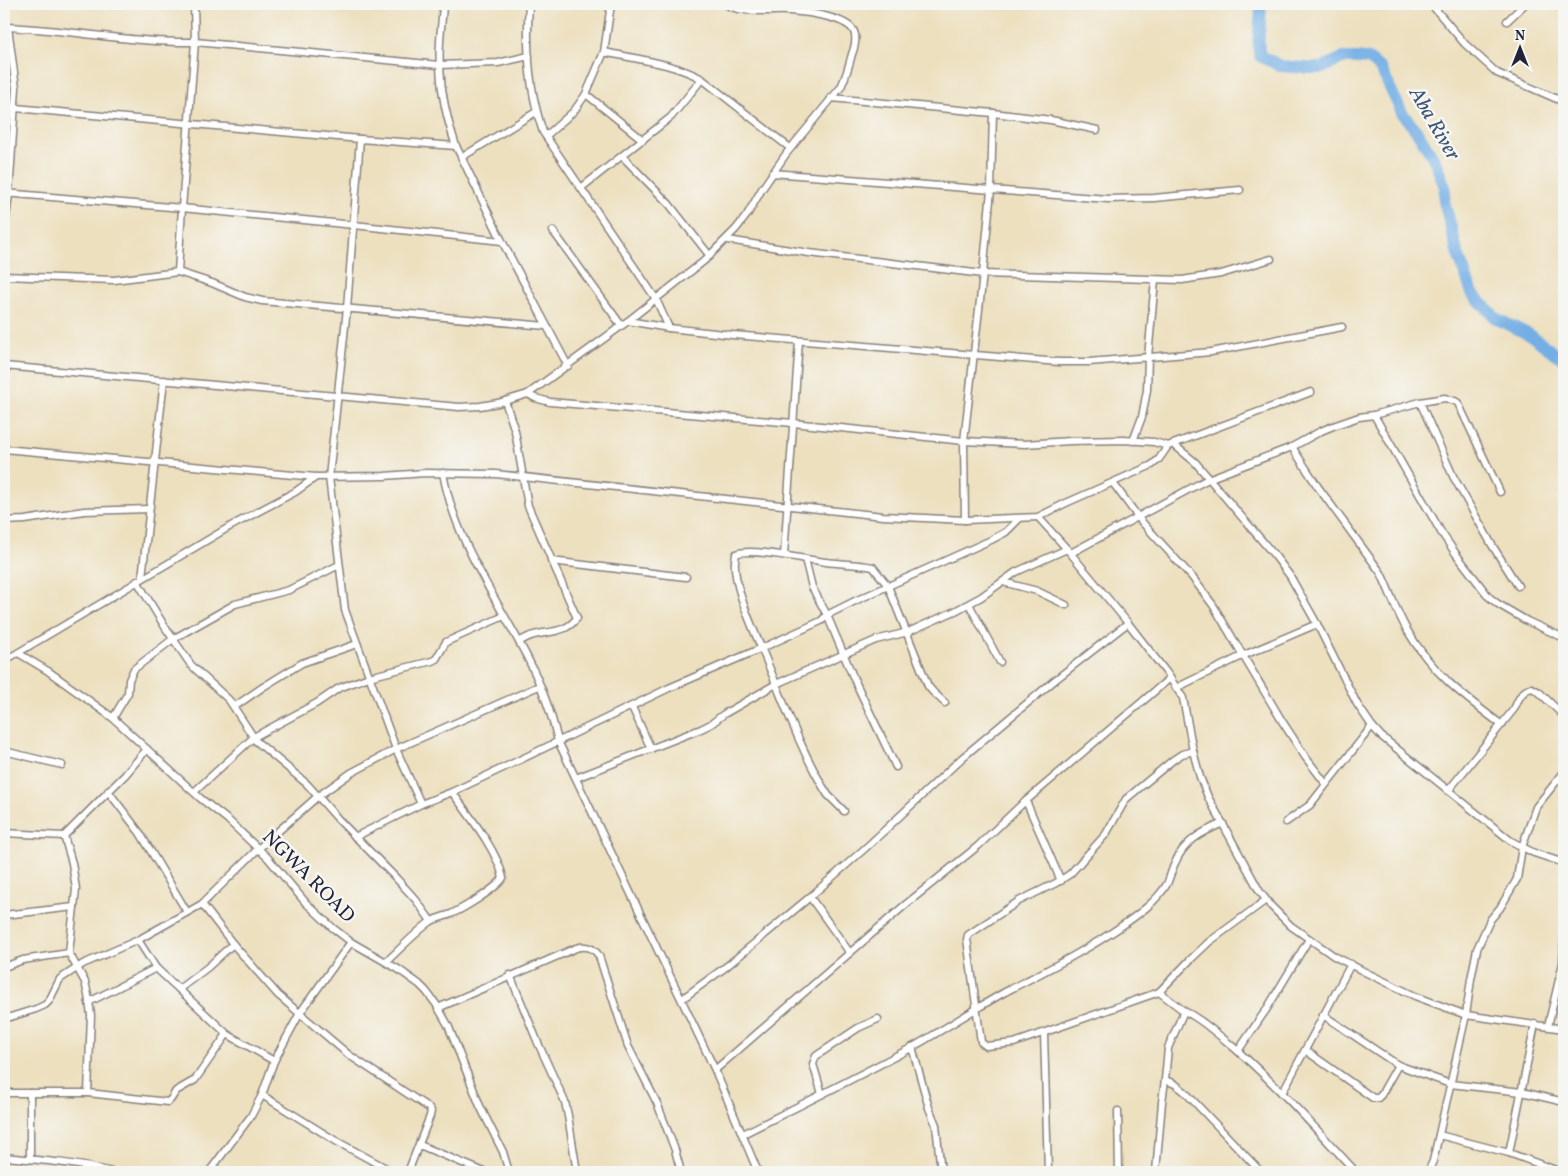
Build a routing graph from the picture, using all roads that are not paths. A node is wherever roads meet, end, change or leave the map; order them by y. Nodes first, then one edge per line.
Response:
1 (194, 4) edge
2 (443, 4) edge
3 (530, 4) edge
4 (611, 4) edge
5 (725, 4) edge
6 (1431, 4) edge
7 (1525, 4) edge
8 (1507, 21) dead end
9 (6, 27) edge
10 (195, 42) junction
11 (604, 52) junction
12 (529, 56) junction
13 (439, 65) junction
14 (702, 79) junction
15 (586, 94) junction
16 (831, 98) junction
17 (1564, 102) edge
18 (4, 107) edge
19 (14, 109) junction
20 (536, 112) junction
21 (993, 113) junction
22 (188, 122) junction
23 (1097, 130) dead end
24 (546, 136) junction
25 (360, 139) junction
26 (642, 140) junction
27 (456, 146) junction
28 (790, 148) junction
29 (622, 156) junction
30 (462, 157) junction
31 (772, 173) junction
32 (581, 188) junction
33 (990, 190) junction
34 (1240, 190) dead end
35 (6, 193) edge
36 (182, 208) junction
37 (354, 225) junction
38 (553, 231) dead end
39 (4, 233) edge
40 (728, 240) junction
41 (502, 241) junction
42 (710, 256) junction
43 (1272, 259) dead end
44 (178, 272) junction
45 (983, 274) junction
46 (4, 276) edge
47 (1155, 280) junction
48 (656, 299) junction
49 (347, 308) junction
50 (628, 321) junction
51 (622, 325) junction
52 (546, 326) junction
53 (1342, 327) dead end
54 (669, 328) junction
55 (800, 341) junction
56 (973, 356) junction
57 (1148, 357) junction
58 (4, 366) edge
59 (568, 366) junction
60 (164, 380) junction
61 (1310, 392) dead end
62 (528, 394) junction
63 (337, 396) junction
64 (505, 401) junction
65 (1420, 402) junction
66 (1374, 415) junction
67 (793, 424) junction
68 (964, 441) junction
69 (1134, 441) junction
70 (1170, 445) junction
71 (1292, 447) junction
72 (4, 449) edge
73 (154, 463) junction
74 (443, 473) junction
75 (316, 477) junction
76 (329, 477) junction
77 (523, 477) junction
78 (1208, 479) junction
79 (1113, 483) junction
80 (1500, 492) dead end
81 (788, 506) junction
82 (149, 509) junction
83 (1137, 516) junction
84 (1038, 517) junction
85 (1020, 518) junction
86 (964, 520) junction
87 (4, 521) edge
88 (1069, 551) junction
89 (784, 555) junction
90 (805, 559) junction
91 (551, 561) junction
92 (339, 565) junction
93 (686, 577) dead end
94 (139, 580) junction
95 (1003, 582) junction
96 (888, 586) junction
97 (1518, 586) dead end
98 (969, 604) junction
99 (1066, 605) dead end
100 (827, 615) junction
101 (504, 616) junction
102 (1128, 622) junction
103 (1317, 624) junction
104 (908, 632) junction
105 (1564, 638) edge
106 (173, 640) junction
107 (519, 642) junction
108 (357, 644) junction
109 (762, 648) junction
110 (18, 653) junction
111 (843, 655) junction
112 (1242, 656) junction
113 (4, 662) edge
114 (1000, 662) dead end
115 (369, 678) junction
116 (1170, 678) junction
117 (776, 684) junction
118 (539, 686) junction
119 (1176, 688) junction
120 (945, 702) dead end
121 (234, 707) junction
122 (632, 707) junction
123 (1564, 716) edge
124 (113, 718) junction
125 (1502, 725) junction
126 (1372, 726) junction
127 (254, 737) junction
128 (558, 741) junction
129 (396, 748) junction
130 (147, 749) junction
131 (651, 749) junction
132 (4, 751) edge
133 (1193, 751) junction
134 (62, 765) dead end
135 (896, 767) dead end
136 (1564, 772) edge
137 (576, 778) junction
138 (1326, 784) junction
139 (108, 791) junction
140 (1448, 791) junction
141 (194, 792) junction
142 (452, 792) junction
143 (317, 796) junction
144 (1026, 801) junction
145 (421, 804) junction
146 (844, 811) dead end
147 (1286, 822) dead end
148 (1223, 823) junction
149 (4, 833) edge
150 (64, 836) junction
151 (356, 837) junction
152 (1522, 847) junction
153 (258, 849) junction
154 (1564, 863) edge
155 (1060, 880) junction
156 (810, 896) junction
157 (1266, 900) junction
158 (202, 904) junction
159 (74, 907) junction
160 (187, 912) junction
161 (4, 915) edge
162 (431, 921) junction
163 (1309, 939) junction
164 (138, 940) junction
165 (351, 942) junction
166 (1564, 942) edge
167 (234, 944) junction
168 (68, 953) junction
169 (850, 953) junction
170 (386, 962) junction
171 (1564, 963) edge
172 (1351, 964) junction
173 (4, 967) edge
174 (78, 968) junction
175 (156, 968) junction
176 (510, 976) junction
177 (179, 989) junction
178 (1159, 992) junction
179 (682, 999) junction
180 (89, 1002) junction
181 (438, 1008) junction
182 (976, 1009) junction
183 (1184, 1011) junction
184 (300, 1013) junction
185 (1466, 1015) junction
186 (1323, 1016) junction
187 (4, 1019) edge
188 (878, 1019) dead end
189 (1535, 1024) junction
190 (1548, 1026) junction
191 (1564, 1029) edge
192 (1044, 1033) junction
193 (227, 1034) junction
194 (912, 1047) junction
195 (1305, 1050) junction
196 (1238, 1051) junction
197 (274, 1061) junction
198 (1398, 1066) junction
199 (715, 1070) junction
200 (1165, 1080) junction
201 (1450, 1084) junction
202 (1522, 1092) junction
203 (4, 1093) edge
204 (30, 1093) junction
205 (88, 1093) junction
206 (1282, 1093) junction
207 (822, 1094) junction
208 (262, 1095) junction
209 (1564, 1102) edge
210 (1118, 1111) dead end
211 (743, 1134) junction
212 (1439, 1135) junction
213 (419, 1146) junction
214 (1509, 1153) junction
215 (4, 1156) edge
216 (30, 1159) junction
217 (112, 1172) edge
218 (209, 1172) edge
219 (393, 1172) edge
220 (408, 1172) edge
221 (484, 1172) edge
222 (510, 1172) edge
223 (577, 1172) edge
224 (682, 1172) edge
225 (758, 1172) edge
226 (941, 1172) edge
227 (1048, 1172) edge
228 (1119, 1172) edge
229 (1156, 1172) edge
230 (1261, 1172) edge
231 (1356, 1172) edge
232 (1428, 1172) edge
233 (1561, 1172) edge

1 - 10 street
2 - 13 street
3 - 12 street
4 - 11 street
5 - 16 street
6 - 17 street
7 - 8 street
9 - 10 street
9 - 19 street
10 - 13 street
10 - 22 street
11 - 14 street
11 - 15 street
12 - 13 street
12 - 20 street
13 - 27 street
14 - 26 street
14 - 28 street
15 - 24 street
15 - 26 street
16 - 21 street
16 - 28 street
18 - 19 street
19 - 22 street
19 - 35 street
20 - 24 street
20 - 30 street
21 - 23 street
21 - 33 street
22 - 25 street
22 - 36 street
24 - 32 street
25 - 27 street
25 - 37 street
26 - 29 street
27 - 30 street
28 - 31 street
29 - 32 street
29 - 42 street
30 - 41 street
31 - 33 street
31 - 40 street
32 - 48 street
33 - 34 street
33 - 45 street
35 - 36 street
35 - 39 street
36 - 37 street
36 - 44 street
37 - 41 street
37 - 49 street
38 - 51 street
40 - 42 street
40 - 45 street
41 - 52 street
42 - 48 street
43 - 47 street
44 - 46 street
44 - 49 street
45 - 47 street
45 - 56 street
47 - 57 street
48 - 50 street
48 - 54 street
49 - 52 street
49 - 63 street
50 - 51 street
50 - 54 street
51 - 59 street
52 - 59 street
53 - 57 street
54 - 55 street
55 - 56 street
55 - 67 street
56 - 57 street
56 - 68 street
57 - 69 street
58 - 60 street
59 - 62 street
60 - 63 street
60 - 73 street
61 - 70 street
62 - 64 street
62 - 67 street
63 - 64 street
63 - 76 street
64 - 77 street
65 - 66 street
65 - 80 street
65 - 97 street
66 - 71 street
66 - 105 street
67 - 68 street
67 - 81 street
68 - 69 street
68 - 86 street
69 - 70 street
70 - 78 street
70 - 79 street
71 - 78 street
71 - 125 street
72 - 73 street
73 - 75 street
73 - 82 street
74 - 76 street
74 - 77 street
74 - 101 street
75 - 76 street
75 - 94 street
76 - 92 street
77 - 81 street
77 - 91 street
78 - 83 street
78 - 103 street
79 - 83 street
79 - 84 street
81 - 86 street
81 - 89 street
82 - 87 street
82 - 94 street
83 - 88 street
83 - 112 street
84 - 85 street
84 - 88 street
85 - 86 street
85 - 96 street
88 - 95 street
88 - 102 street
89 - 90 street
89 - 109 street
90 - 96 street
90 - 100 street
91 - 93 street
91 - 107 street
92 - 106 street
92 - 108 street
94 - 106 street
94 - 110 street
95 - 98 street
95 - 99 street
96 - 100 street
96 - 104 street
98 - 104 street
98 - 114 street
100 - 109 street
100 - 111 street
101 - 107 street
101 - 115 street
102 - 116 street
102 - 156 street
103 - 112 street
103 - 126 street
104 - 111 street
104 - 120 street
106 - 121 street
106 - 124 street
107 - 118 street
108 - 115 street
108 - 121 street
109 - 117 street
109 - 122 street
110 - 113 street
110 - 124 street, NGWA ROAD
111 - 117 street
111 - 135 street
112 - 119 street
112 - 138 street
115 - 127 street
115 - 129 street
116 - 119 street
116 - 144 street
117 - 131 street
117 - 146 street
118 - 128 street
118 - 129 street
119 - 133 street
121 - 127 street
122 - 128 street
122 - 131 street
123 - 125 street
124 - 130 street, NGWA ROAD
125 - 140 street
126 - 138 street
126 - 140 street
127 - 141 street
127 - 143 street
128 - 137 street
128 - 142 street
129 - 143 street
129 - 145 street
130 - 139 street
130 - 141 street, NGWA ROAD
131 - 137 street
132 - 134 street
133 - 148 street
133 - 155 street
136 - 152 street
137 - 179 street
138 - 147 street
139 - 150 street
139 - 160 street
140 - 152 street
141 - 153 street, NGWA ROAD
142 - 145 street
142 - 162 street
143 - 151 street
143 - 153 street
144 - 155 street
144 - 169 street
145 - 151 street
148 - 157 street
148 - 182 street
149 - 150 street
150 - 159 street
151 - 162 street
152 - 154 street
152 - 185 street
153 - 158 street
153 - 165 street, NGWA ROAD
155 - 182 street
156 - 169 street
156 - 179 street
157 - 163 street
157 - 178 street
158 - 160 street
158 - 167 street
159 - 161 street
159 - 168 street
160 - 164 street
162 - 170 street
163 - 172 street
163 - 196 street
164 - 174 street
164 - 175 street
165 - 170 street, NGWA ROAD
165 - 184 street
166 - 171 street
167 - 177 street
167 - 184 street
168 - 173 street
168 - 174 street
169 - 199 street
170 - 181 street, NGWA ROAD
171 - 190 street
172 - 185 street
172 - 186 street
174 - 180 street
174 - 187 street
175 - 177 street
175 - 180 street
176 - 181 street
176 - 223 street
176 - 224 street
177 - 193 street
178 - 183 street
178 - 192 street
179 - 199 street
180 - 205 street
181 - 222 street, NGWA ROAD
182 - 192 street
182 - 194 street
183 - 196 street
183 - 200 street
184 - 197 street
184 - 213 street
185 - 189 street
185 - 201 street
186 - 195 street
186 - 198 street
188 - 207 street
189 - 190 street
189 - 202 street
190 - 191 street
192 - 227 street
193 - 197 street
193 - 205 street
194 - 207 street
194 - 226 street
195 - 198 street
195 - 206 street
196 - 206 street
197 - 208 street
198 - 201 street
199 - 211 street
200 - 229 street
200 - 230 street
201 - 202 street
201 - 212 street
202 - 209 street
202 - 214 street
203 - 204 street
204 - 205 street
204 - 216 street
206 - 231 street
207 - 211 street
208 - 218 street
208 - 219 street
210 - 228 street
211 - 225 street
212 - 214 street
212 - 232 street
213 - 220 street
213 - 221 street
214 - 233 street
215 - 216 street
216 - 217 street

